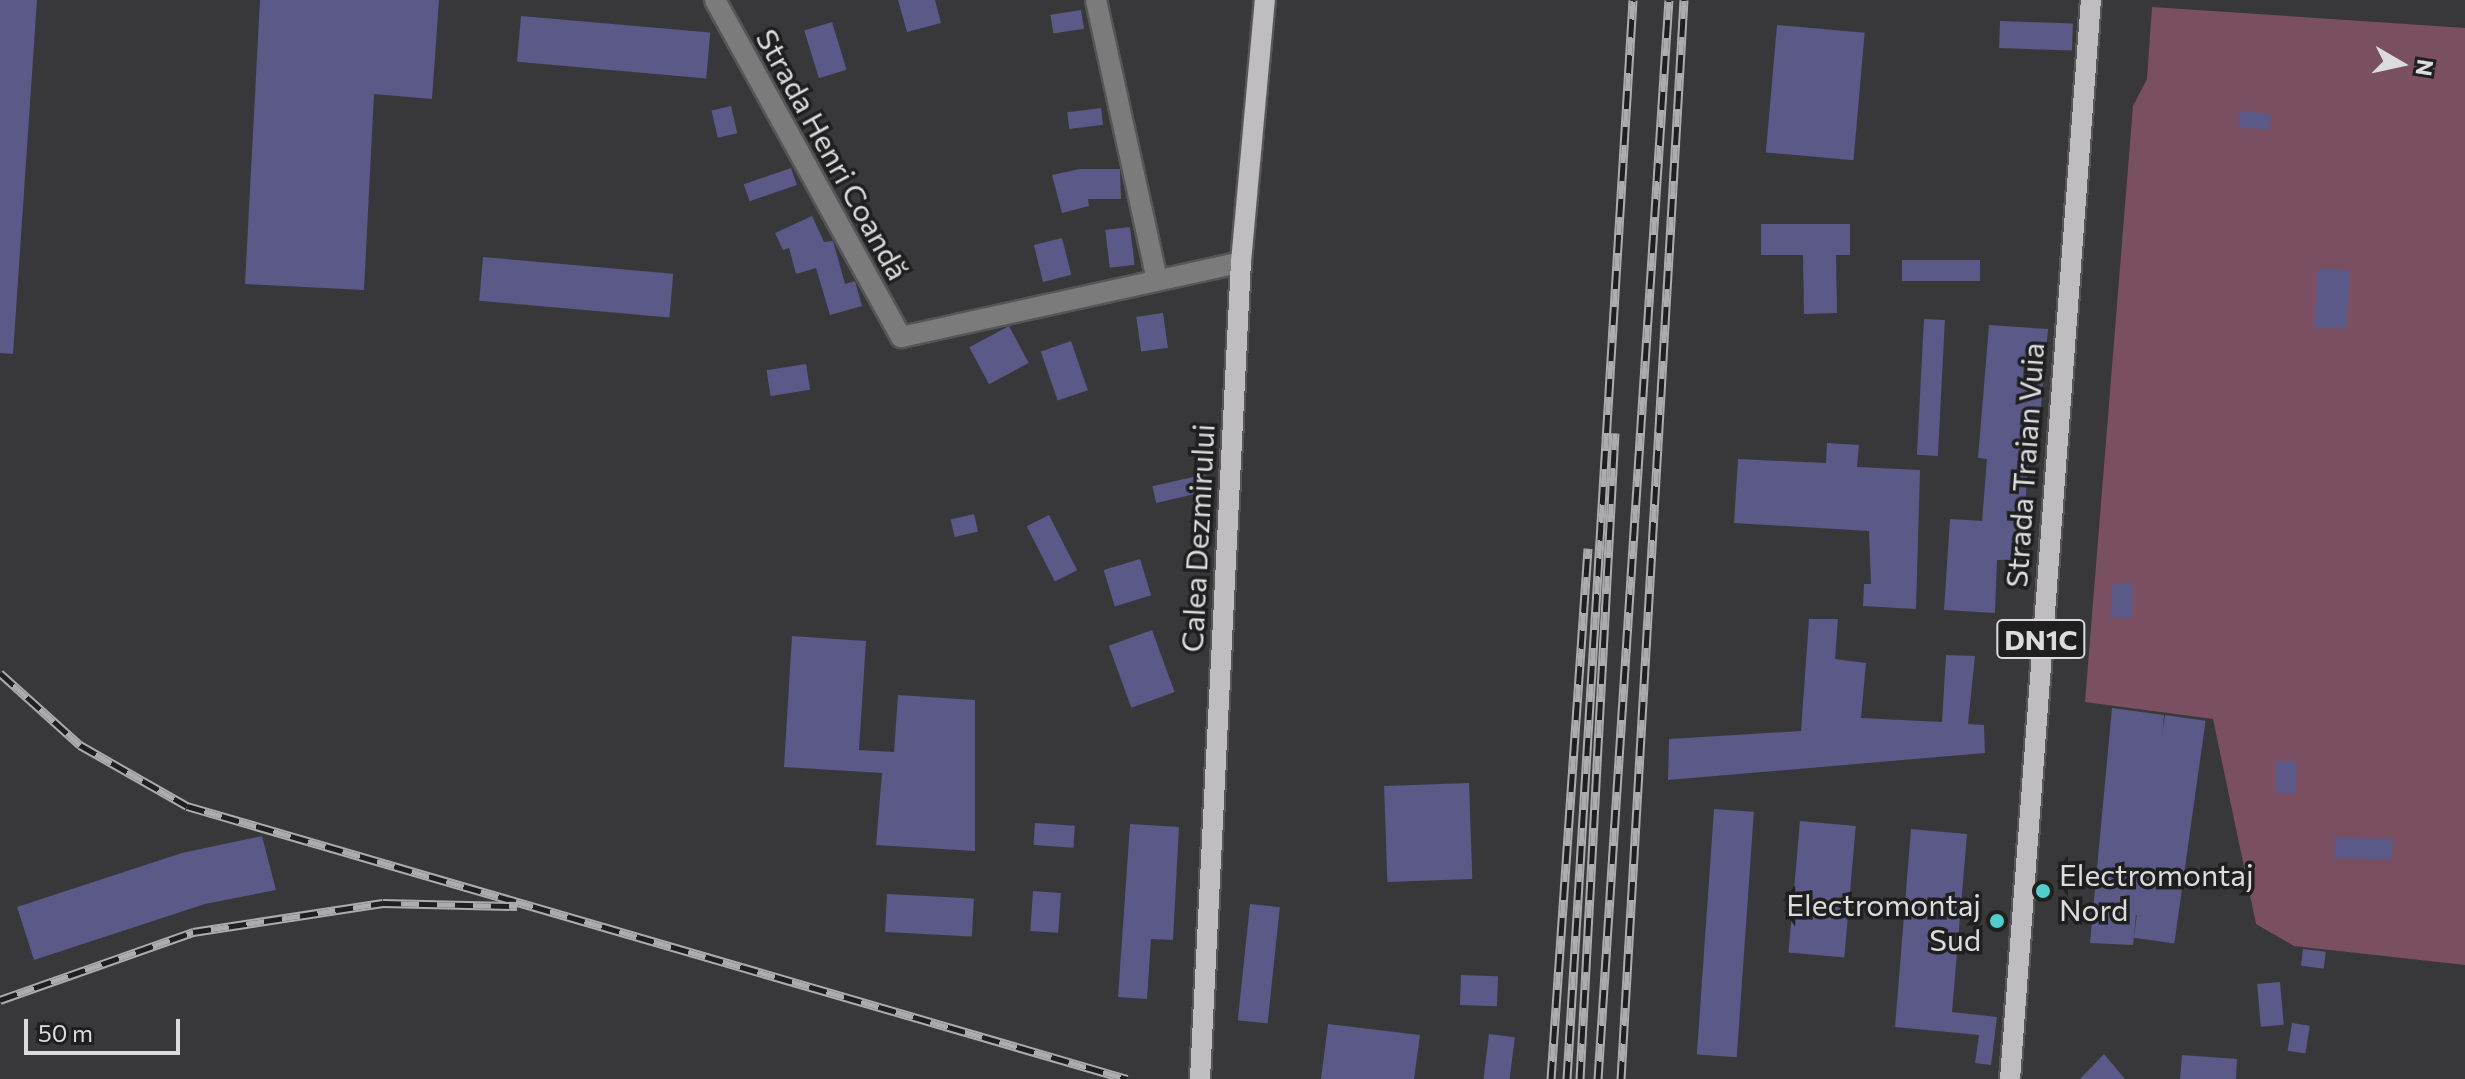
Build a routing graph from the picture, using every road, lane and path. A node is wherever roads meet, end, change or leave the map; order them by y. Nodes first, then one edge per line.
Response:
1 (715, 0) edge
2 (1096, 0) edge
3 (1265, 0) edge
4 (2091, 0) edge
5 (1241, 262) junction
6 (1157, 280) junction
7 (1200, 1079) edge
8 (2010, 1079) edge

1 - 6 street, Strada Henri Coandă
2 - 6 street
3 - 5 main road, Calea Dezmirului
4 - 8 main road, Strada Traian Vuia / DN1C
5 - 6 street
5 - 7 main road, Calea Dezmirului

